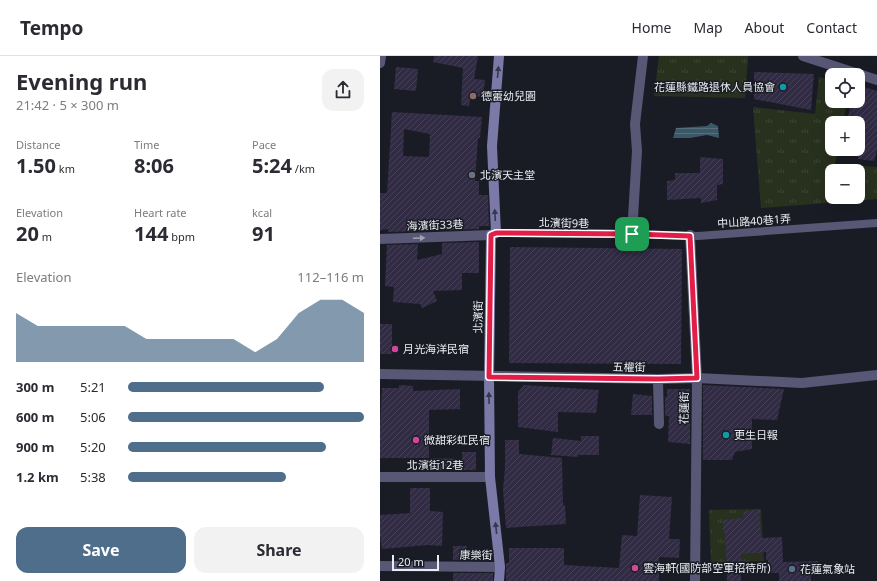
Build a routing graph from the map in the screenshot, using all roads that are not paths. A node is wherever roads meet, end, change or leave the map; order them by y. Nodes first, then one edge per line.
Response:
1 (381, 56) edge
2 (499, 56) edge
3 (643, 56) edge
4 (803, 56) edge
5 (380, 63) edge
6 (877, 80) edge
7 (877, 223) edge
8 (494, 234) junction
9 (632, 234) junction
10 (690, 236) junction
11 (380, 239) edge
12 (380, 374) edge
13 (877, 375) edge
14 (489, 377) junction
15 (697, 378) junction
16 (658, 379) junction
17 (659, 424) dead end
18 (380, 477) edge
19 (490, 477) junction
20 (380, 566) edge
21 (500, 567) junction
22 (499, 581) edge
23 (695, 581) edge

1 - 5 street
8 -> 2 main road, 北濱街
3 - 9 street
4 - 6 street
7 - 10 lane, 中山路40巷1弄
8 - 9 lane, 北濱街9巷
11 -> 8 street, 海濱街33巷
8 - 14 main road, 北濱街
9 - 10 lane, 中山路40巷1弄
10 - 15 street, 花蓮街
12 - 14 street, 五權街
13 - 15 street, 五權街
14 - 16 street, 五權街
19 -> 14 main road, 北濱街
15 - 16 street, 五權街
15 - 23 street, 花蓮街
16 - 17 street
18 - 19 street, 北濱街12巷
21 -> 19 main road, 北濱街
20 - 21 street, 康樂街
21 - 22 main road, 北濱街

